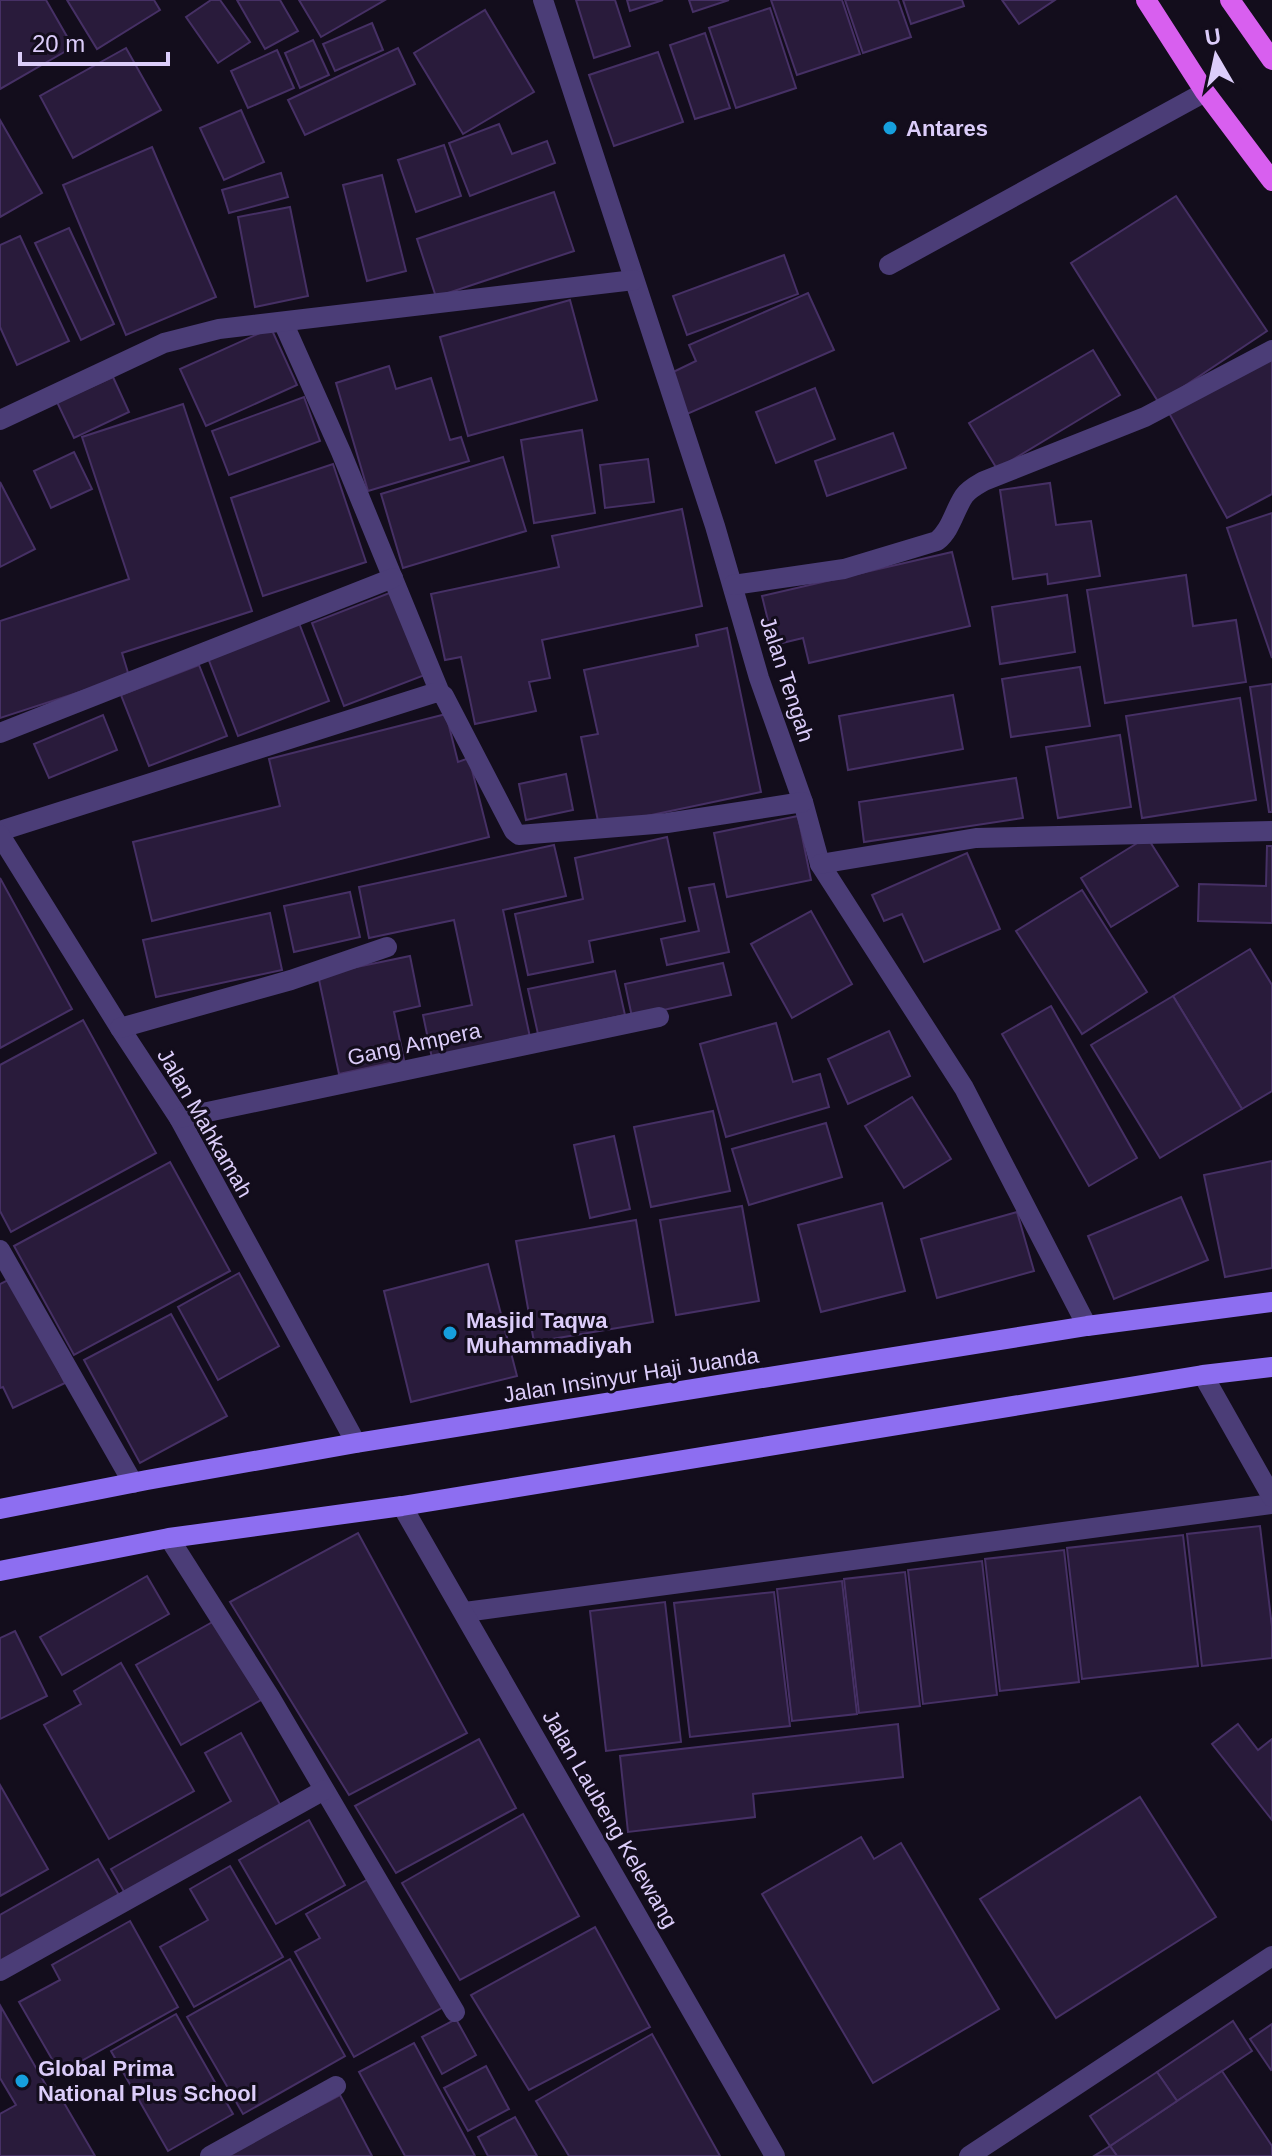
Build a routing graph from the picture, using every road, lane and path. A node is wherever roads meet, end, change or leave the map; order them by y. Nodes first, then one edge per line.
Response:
1 (543, 0) edge
2 (1146, 0) edge
3 (1230, 0) edge
4 (1272, 60) edge
5 (1205, 92) junction
6 (1272, 181) edge
7 (889, 265) dead end
8 (634, 280) junction
9 (283, 322) junction
10 (1272, 350) edge
11 (0, 420) edge
12 (393, 578) junction
13 (733, 585) junction
14 (440, 693) junction
15 (0, 733) edge
16 (803, 802) junction
17 (1272, 831) edge
18 (0, 833) edge
19 (820, 864) junction
20 (387, 947) dead end
21 (659, 1017) dead end
22 (120, 1028) junction
23 (179, 1118) junction
24 (0, 1250) edge
25 (1272, 1302) edge
26 (1087, 1326) junction
27 (1272, 1367) edge
28 (1203, 1375) junction
29 (356, 1443) junction
30 (133, 1483) junction
31 (1272, 1497) edge
32 (1272, 1504) edge
33 (402, 1506) junction
34 (0, 1509) edge
35 (169, 1538) junction
36 (0, 1571) edge
37 (465, 1612) junction
38 (324, 1790) junction
39 (1272, 1956) edge
40 (0, 1971) edge
41 (455, 2012) dead end
42 (336, 2086) dead end
43 (210, 2156) edge
44 (775, 2156) edge
45 (969, 2156) edge

1 - 8 street, Jalan Tengah
2 - 5 main road
3 - 4 main road
5 - 6 main road
5 - 7 street
8 - 9 street
8 - 13 street, Jalan Tengah
9 - 11 street
9 - 12 street
10 - 13 street
12 - 14 street
12 - 15 street
13 - 16 street, Jalan Tengah
14 - 16 street
14 - 18 street
16 - 19 street, Jalan Tengah
17 - 19 street
18 - 22 street, Jalan Mahkamah
19 - 26 street, Jalan Tengah
20 - 22 street
21 - 23 street, Gang Ampera
22 - 23 street, Jalan Mahkamah
23 - 29 street, Jalan Mahkamah
24 - 30 street
25 - 26 main road, Jalan Insinyur Haji Juanda
26 - 29 main road, Jalan Insinyur Haji Juanda
27 - 28 main road
28 - 31 street
28 - 33 main road
29 - 30 main road, Jalan Insinyur Haji Juanda
30 - 34 main road, Jalan Insinyur Haji Juanda
32 - 37 street
33 - 35 main road
33 - 37 street, Jalan Laubeng Kelewang
35 - 36 main road
35 - 38 street
37 - 44 street, Jalan Laubeng Kelewang
38 - 40 street
38 - 41 street
39 - 45 street
42 - 43 street

